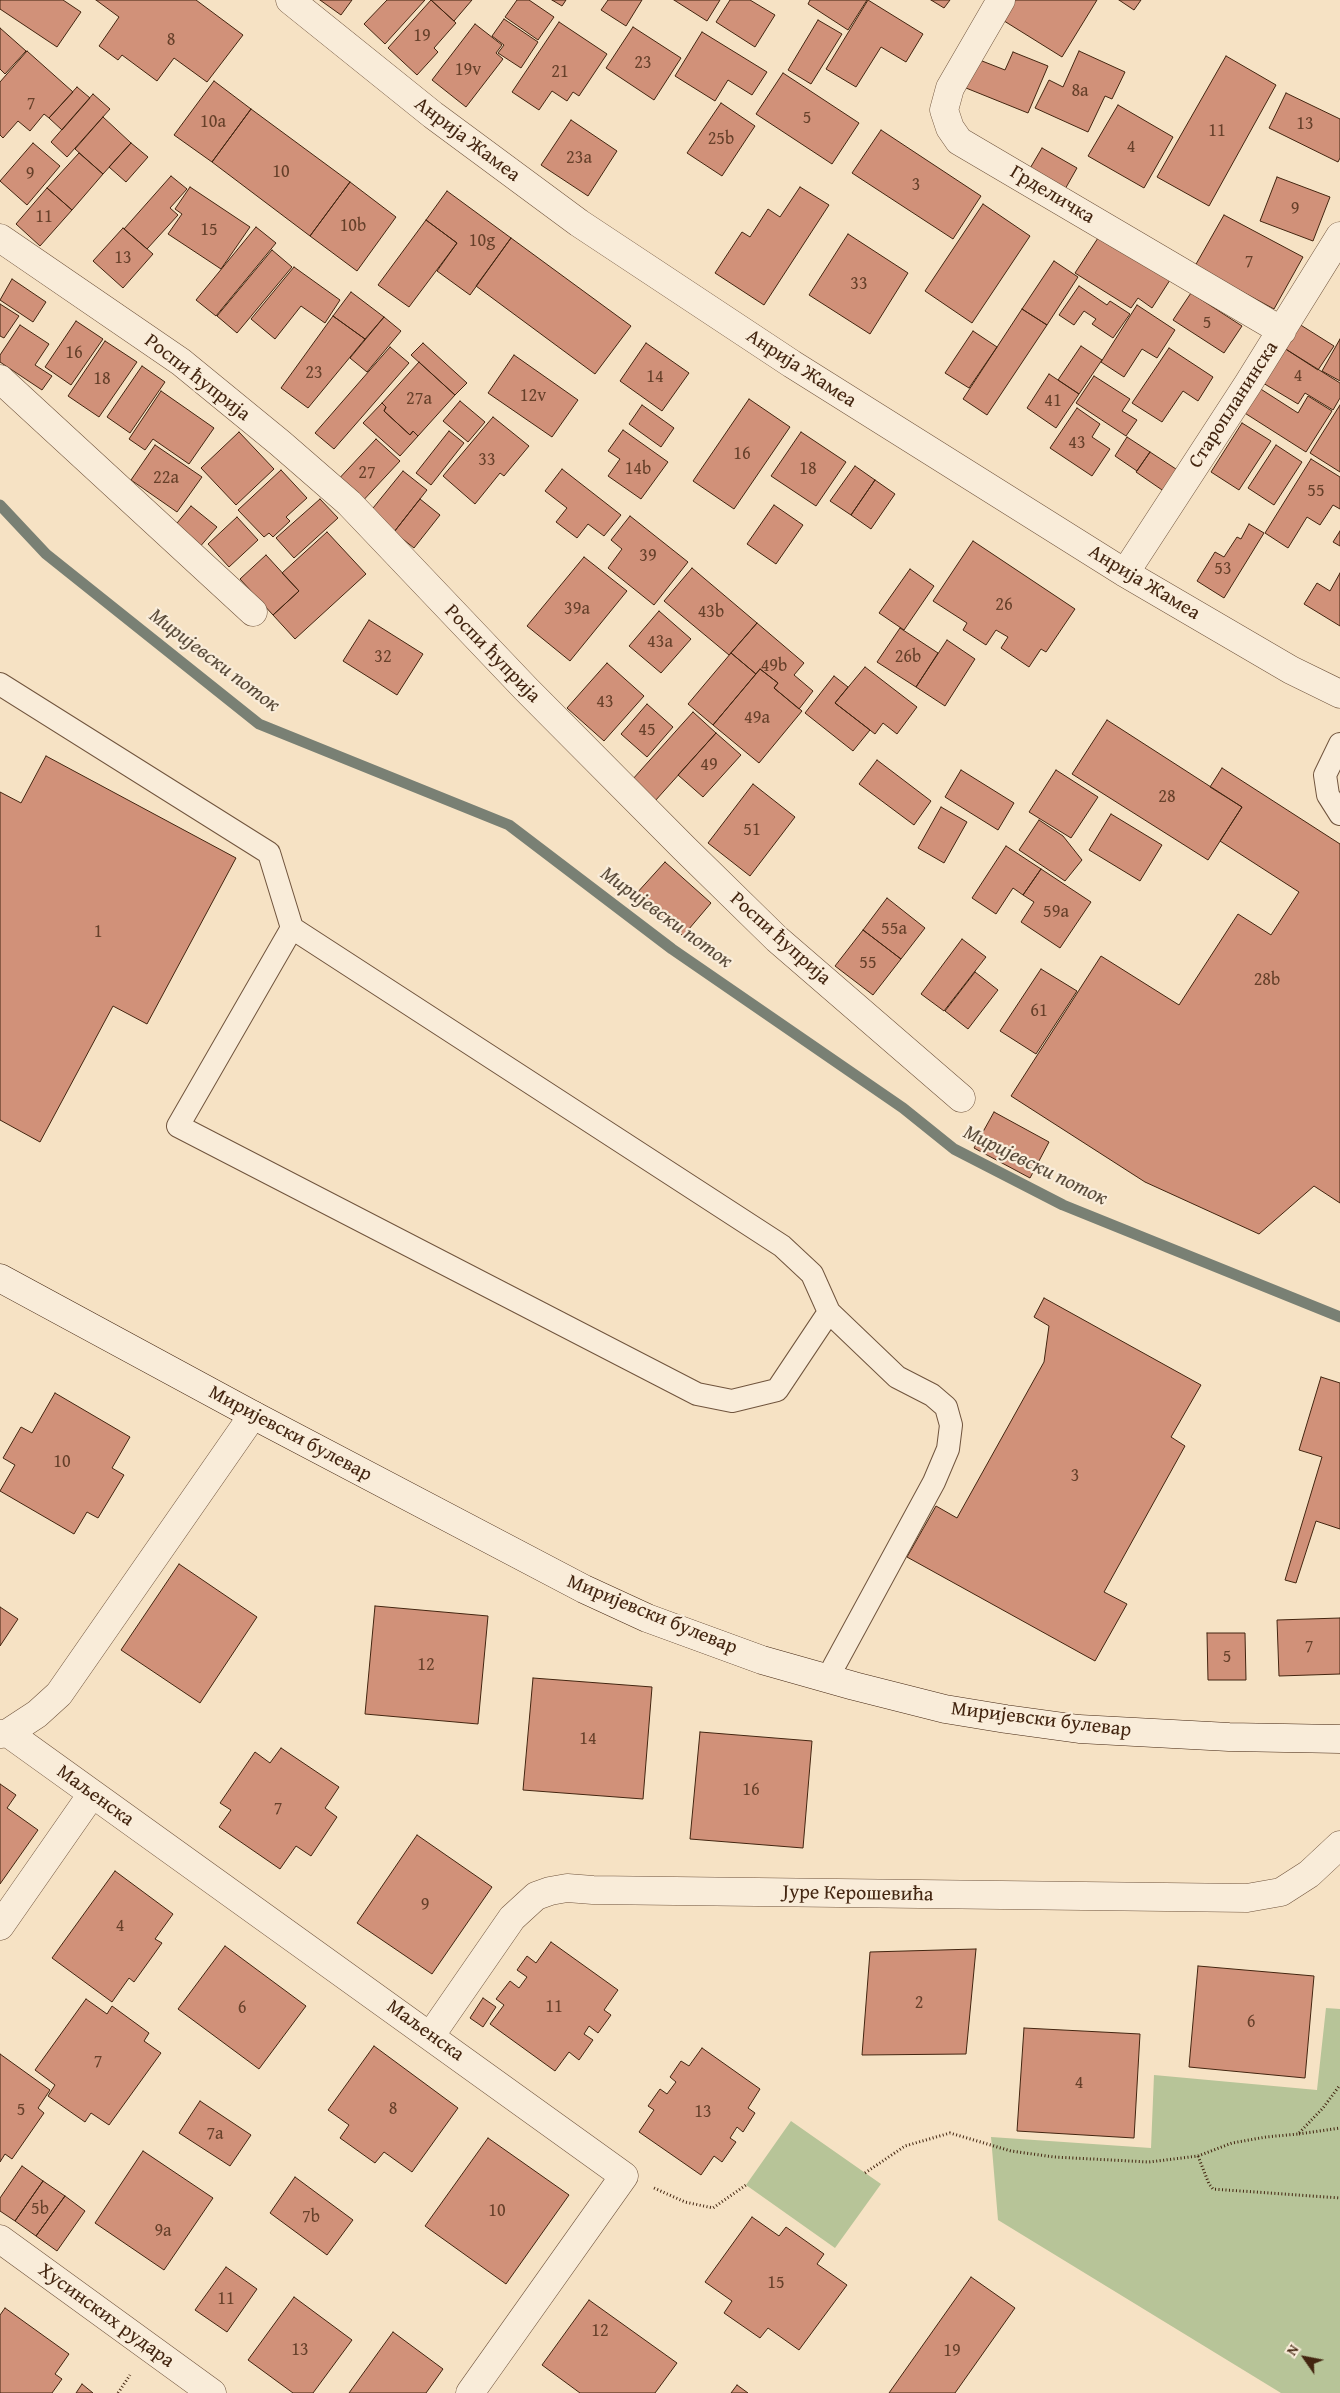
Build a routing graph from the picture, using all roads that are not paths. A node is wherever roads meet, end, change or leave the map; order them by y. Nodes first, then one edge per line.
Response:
1 (290, 0) edge
2 (1001, 0) edge
3 (1340, 236) edge
4 (0, 238) edge
5 (1332, 267) edge
6 (1282, 331) junction
7 (0, 378) edge
8 (1125, 573) junction
9 (253, 612) dead end
10 (0, 684) edge
11 (1340, 694) edge
12 (1340, 744) edge
13 (1340, 814) edge
14 (292, 928) junction
15 (961, 1098) dead end
16 (0, 1278) edge
17 (829, 1312) junction
18 (253, 1415) junction
19 (827, 1679) junction
20 (4, 1734) edge
21 (1340, 1739) edge
22 (92, 1794) junction
23 (1340, 1845) edge
24 (0, 1926) edge
25 (431, 2036) junction
26 (0, 2239) edge
27 (212, 2393) edge
28 (470, 2393) edge

1 - 8 street, Анрија Жамеа
2 - 6 street, Грделичка
3 - 5 street, Старопланинска
4 - 15 street, Роспи ћуприја
5 - 6 street, Старопланинска
6 - 8 street, Старопланинска
7 - 9 street
8 - 11 street, Анрија Жамеа
10 - 14 lane
12 - 13 lane
14 - 17 lane
14 - 17 lane
16 - 18 street, Миријевски булевар
17 - 19 lane
18 - 19 street, Миријевски булевар
18 - 20 street
19 - 21 street, Миријевски булевар
20 - 22 street, Маљенска
22 - 24 street
22 - 25 street, Маљенска
23 - 25 street, Јуре Керошевића
25 - 28 street, Маљенска
26 - 27 street, Хусинских рудара

